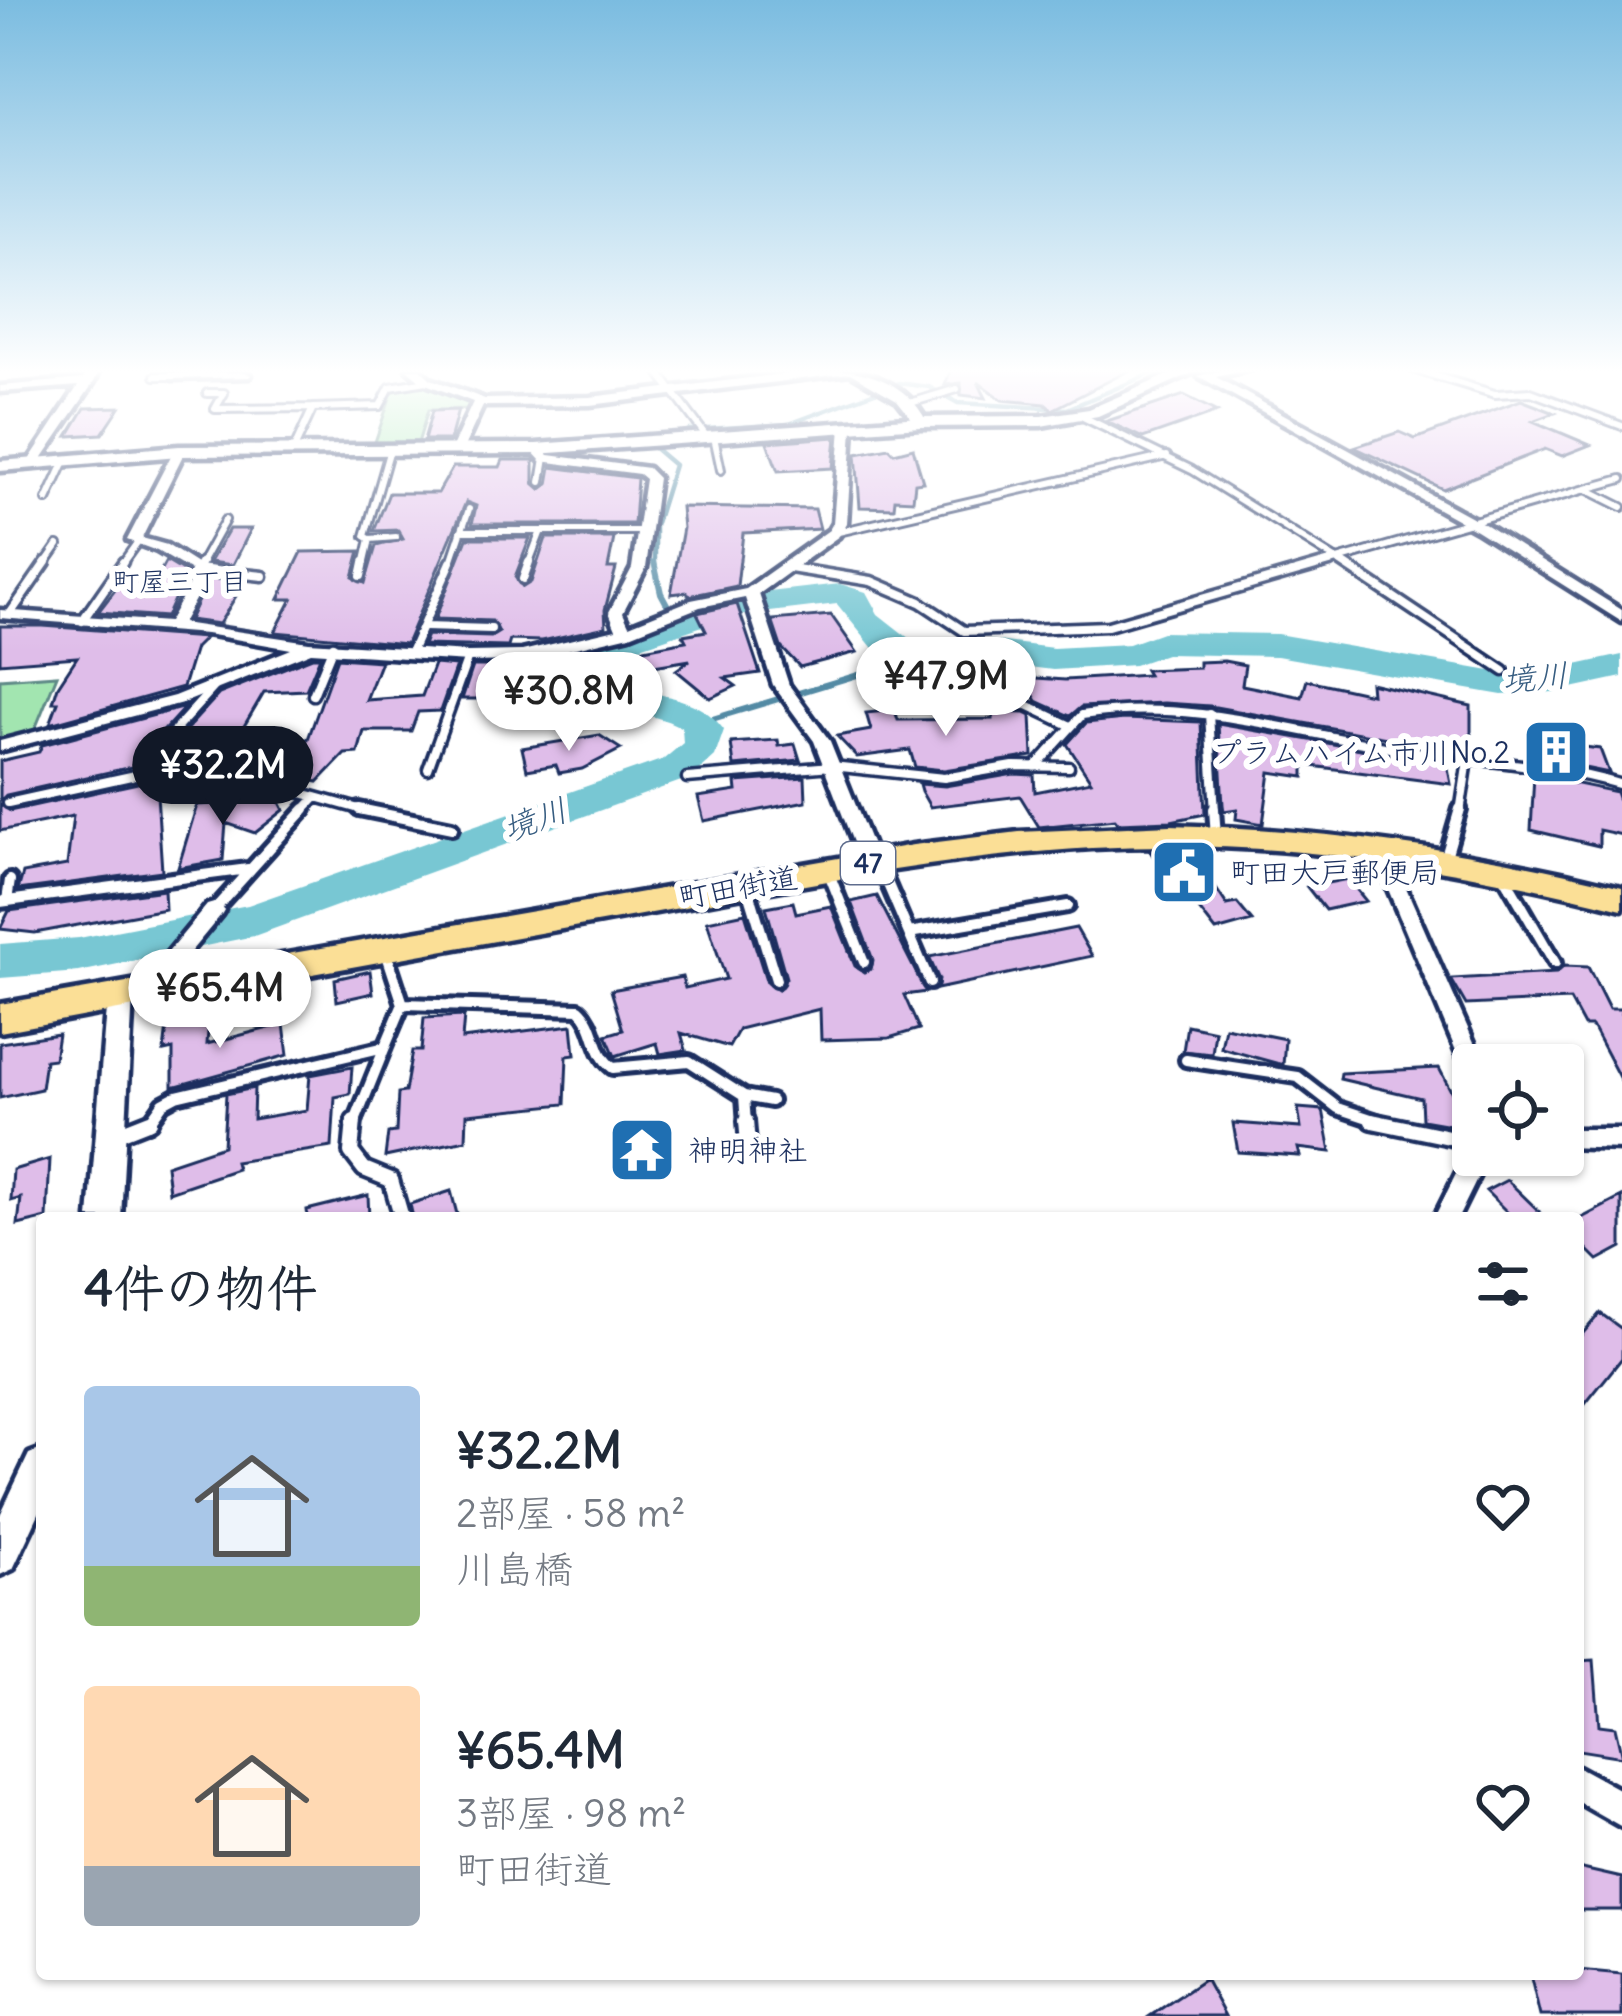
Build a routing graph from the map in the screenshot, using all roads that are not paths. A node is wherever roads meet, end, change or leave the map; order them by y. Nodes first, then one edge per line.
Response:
1 (33, 463) edge
2 (64, 463) edge
3 (173, 463) edge
4 (386, 463) edge
5 (540, 463) edge
6 (592, 463) edge
7 (718, 463) edge
8 (845, 463) edge
9 (1136, 463) edge
10 (1178, 463) edge
11 (1364, 463) edge
12 (0, 466) edge
13 (721, 470) dead end
14 (1622, 478) edge
15 (541, 482) dead end
16 (1586, 489) junction
17 (46, 500) dead end
18 (1622, 507) edge
19 (469, 508) dead end
20 (225, 520) dead end
21 (1475, 522) junction
22 (461, 531) junction
23 (541, 531) junction
24 (645, 532) junction
25 (834, 533) junction
26 (396, 537) dead end
27 (370, 538) junction
28 (139, 540) junction
29 (58, 545) dead end
30 (1334, 562) junction
31 (784, 567) junction
32 (198, 569) junction
33 (263, 576) dead end
34 (361, 576) dead end
35 (523, 579) dead end
36 (752, 599) junction
37 (5, 614) edge
38 (1622, 617) edge
39 (82, 621) junction
40 (172, 627) junction
41 (425, 627) junction
42 (491, 629) dead end
43 (625, 632) junction
44 (309, 646) junction
45 (333, 646) junction
46 (411, 652) junction
47 (468, 657) junction
48 (1504, 671) dead end
49 (215, 686) junction
50 (313, 695) dead end
51 (927, 702) dead end
52 (1209, 714) junction
53 (1070, 725) junction
54 (0, 746) edge
55 (1468, 760) junction
56 (286, 761) dead end
57 (832, 766) junction
58 (172, 767) junction
59 (1035, 767) junction
60 (1069, 767) dead end
61 (428, 769) dead end
62 (687, 778) dead end
63 (1622, 785) edge
64 (316, 797) junction
65 (8, 803) dead end
66 (452, 828) dead end
67 (1216, 837) junction
68 (1381, 851) junction
69 (1444, 860) junction
70 (874, 862) junction
71 (248, 869) junction
72 (828, 871) junction
73 (1501, 871) junction
74 (10, 880) dead end
75 (747, 885) junction
76 (1622, 898) edge
77 (3, 902) edge
78 (1068, 905) dead end
79 (214, 910) joint
80 (909, 933) junction
81 (385, 949) junction
82 (865, 962) dead end
83 (1555, 963) dead end
84 (776, 980) dead end
85 (930, 983) dead end
86 (133, 994) junction
87 (403, 1004) junction
88 (0, 1018) edge
89 (1464, 1044) edge
90 (385, 1047) junction
91 (1186, 1060) dead end
92 (744, 1096) junction
93 (771, 1101) dead end
94 (111, 1136) junction
95 (1452, 1138) edge
96 (1584, 1138) edge
97 (1622, 1139) edge
98 (748, 1144) dead end
99 (1467, 1176) edge
100 (106, 1212) edge
101 (400, 1212) edge
102 (1449, 1212) edge
103 (36, 1480) edge
104 (0, 1556) edge
105 (1584, 1787) edge
106 (1622, 1810) edge

1 - 12 street
2 - 17 lane
3 - 28 street
4 - 27 lane
5 - 15 lane
6 - 24 street
7 - 13 lane
8 - 25 street
9 - 25 lane
10 - 30 lane
11 - 21 street
14 - 16 lane
16 - 18 lane
16 - 21 lane
19 - 22 lane
20 - 32 lane
21 - 30 lane
21 - 38 street
22 - 23 lane
22 - 41 lane
23 - 24 lane
23 - 35 lane
24 - 43 street
25 - 31 street
26 - 27 lane
27 - 34 lane
28 - 32 street
28 - 39 lane
29 - 37 lane
30 - 31 lane
30 - 48 lane
31 - 36 street
32 - 33 lane
32 - 40 street
36 - 43 street
36 - 57 street
37 - 39 street
39 - 40 street
40 - 44 street
41 - 42 lane
41 - 46 lane
43 - 47 street
44 - 45 street
44 - 49 street
45 - 46 street
45 - 50 lane
46 - 47 street
47 - 61 lane
49 - 54 street
49 - 58 lane
51 - 53 lane
52 - 53 lane
52 - 55 lane
52 - 67 lane
53 - 59 lane
55 - 63 lane
55 - 69 lane
56 - 58 lane
57 - 59 lane
57 - 62 lane
57 - 70 street
58 - 64 lane
58 - 65 lane
59 - 60 lane
64 - 66 lane
64 - 71 lane
67 - 68 main road, 町田街道 / 47
67 - 70 main road, 町田街道 / 47
68 - 69 main road, 町田街道 / 47
68 - 89 street
69 - 73 main road, 町田街道 / 47
70 - 72 main road, 町田街道 / 47
70 - 80 lane
71 - 77 lane
71 - 79 lane
72 - 75 main road, 町田街道 / 47
72 - 82 lane
73 - 76 main road, 町田街道 / 47
73 - 83 lane
74 - 77 lane
75 - 81 main road, 町田街道 / 47
75 - 84 lane
78 - 80 lane
79 - 86 street
80 - 85 lane
81 - 86 main road, 町田街道 / 47
81 - 87 lane
86 - 88 main road, 町田街道 / 47
86 - 94 street
87 - 90 lane
87 - 92 lane
90 - 94 lane
90 - 101 lane
91 - 95 lane
92 - 93 lane
92 - 98 lane
94 - 100 street
96 - 97 street
99 - 102 street
103 - 104 street
105 - 106 street

